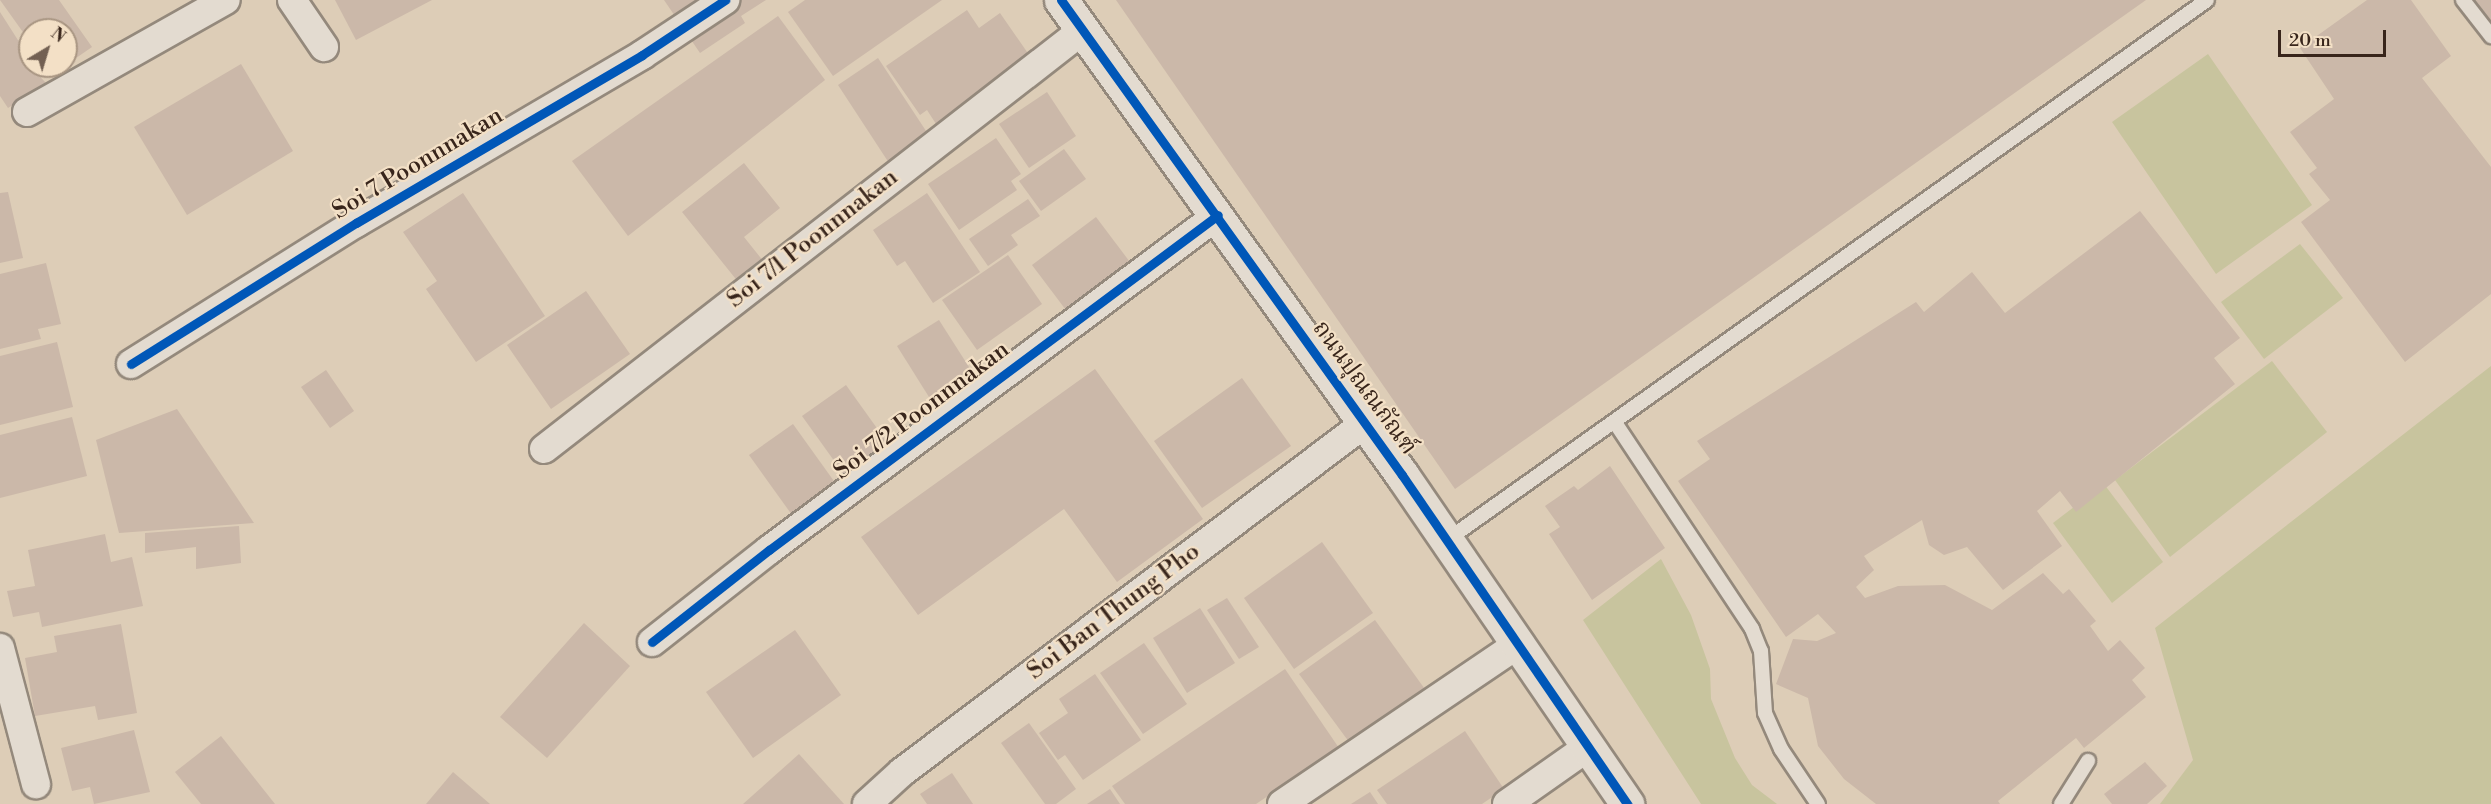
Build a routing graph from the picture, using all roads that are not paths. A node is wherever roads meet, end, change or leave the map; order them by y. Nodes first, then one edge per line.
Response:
1 (226, 0) edge
2 (292, 0) edge
3 (725, 0) edge
4 (1061, 0) edge
5 (2207, 0) edge
6 (2463, 0) edge
7 (1083, 30) junction
8 (2491, 36) edge
9 (324, 47) dead end
10 (27, 112) dead end
11 (1218, 215) junction
12 (131, 364) dead end
13 (1364, 424) junction
14 (1616, 424) junction
15 (544, 449) dead end
16 (1447, 540) junction
17 (652, 642) dead end
18 (1520, 643) junction
19 (0, 648) edge
20 (1588, 747) junction
21 (2088, 761) dead end
22 (36, 784) dead end
23 (867, 804) edge
24 (1281, 804) edge
25 (1507, 804) edge
26 (1628, 804) edge
27 (1818, 804) edge
28 (2061, 804) edge

1 - 10 street
2 - 9 street
3 - 12 street, Soi 7 Poonnnakan
4 - 7 street, ถนนปุณณกัณฑ์
5 - 14 lane
6 - 8 lane
7 - 11 street, ถนนปุณณกัณฑ์
7 - 15 street, Soi 7/1 Poonnnakan
11 - 13 street, ถนนปุณณกัณฑ์
11 - 17 street, Soi 7/2 Poonnnakan
13 - 16 street, ถนนปุณณกัณฑ์
13 - 23 street, Soi Ban Thung Pho
14 - 16 lane
14 - 27 lane
16 - 18 street, ถนนปุณณกัณฑ์
18 - 20 street, ถนนปุณณกัณฑ์
18 - 24 street
19 - 22 street
20 - 25 street
20 - 26 street, ถนนปุณณกัณฑ์
21 - 28 lane

